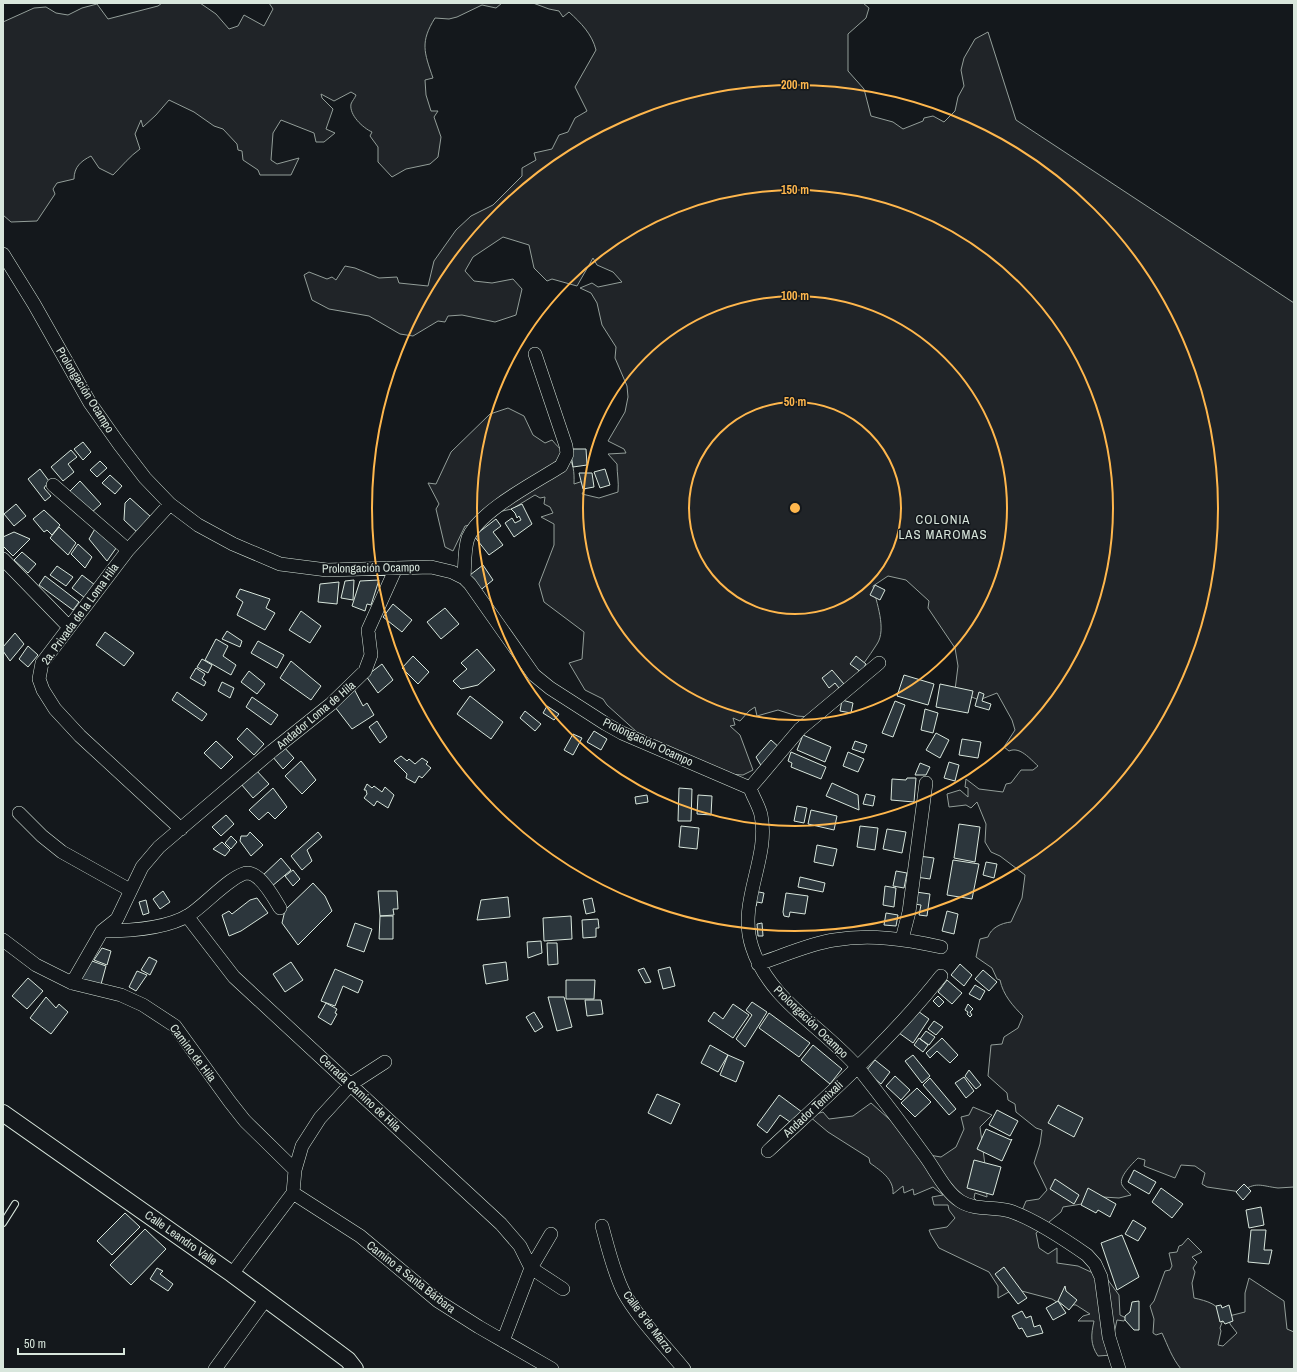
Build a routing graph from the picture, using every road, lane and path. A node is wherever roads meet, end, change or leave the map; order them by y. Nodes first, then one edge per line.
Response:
1 (3, 254) edge
2 (535, 354) dead end
3 (53, 485) dead end
4 (170, 504) junction
5 (128, 550) junction
6 (3, 559) edge
7 (396, 568) junction
8 (464, 578) junction
9 (69, 627) junction
10 (879, 663) dead end
11 (926, 783) dead end
12 (750, 788) junction
13 (19, 813) dead end
14 (181, 829) junction
15 (130, 890) junction
16 (280, 908) dead end
17 (188, 916) junction
18 (102, 931) junction
19 (902, 939) junction
20 (3, 940) edge
21 (941, 946) dead end
22 (758, 964) junction
23 (941, 976) dead end
24 (72, 983) junction
25 (384, 1062) dead end
26 (858, 1068) junction
27 (351, 1084) junction
28 (3, 1113) edge
29 (768, 1151) dead end
30 (295, 1170) junction
31 (293, 1193) junction
32 (15, 1204) dead end
33 (3, 1223) edge
34 (602, 1226) dead end
35 (551, 1234) dead end
36 (531, 1268) junction
37 (232, 1274) junction
38 (563, 1289) dead end
39 (266, 1299) junction
40 (503, 1340) junction
41 (215, 1369) edge
42 (355, 1369) edge
43 (552, 1369) edge
44 (684, 1369) edge
45 (1119, 1369) edge

1 - 4 street, Prolongación Ocampo
2 - 8 street
3 - 5 street
4 - 5 street, 2a. Privada de la Loma Hila
4 - 7 street, Prolongación Ocampo
5 - 9 street, 2a. Privada de la Loma Hila
6 - 9 street
7 - 8 street, Prolongación Ocampo
7 - 14 street, Andador Loma de Hila
8 - 12 street, Prolongación Ocampo
9 - 14 street, 2a. Privada de la Loma Hila
10 - 12 street
11 - 19 street
12 - 22 street, Prolongación Ocampo
13 - 15 street
14 - 15 street, Andador Loma de Hila
15 - 18 street, Andador Loma de Hila
16 - 17 street
17 - 18 street
17 - 27 street, Cerrada Camino de Hila
18 - 24 street
19 - 21 street
19 - 22 street
20 - 24 street, Camino de Hila
22 - 26 street, Prolongación Ocampo
23 - 26 street, Andador Temixali
24 - 30 street, Camino de Hila
25 - 27 street
26 - 29 street, Andador Temixali
26 - 45 street, Prolongación Ocampo
27 - 30 street
27 - 36 street, Cerrada Camino de Hila
28 - 37 street, Calle Leandro Valle
30 - 31 street
31 - 37 street
31 - 40 street, Camino a Santa Bárbara
32 - 33 lane
34 - 44 street, Calle 8 de Marzo
35 - 36 street
36 - 38 street
36 - 40 street
37 - 39 street, Calle Leandro Valle
39 - 41 street
39 - 42 street, Calle Leandro Valle
40 - 43 street, Camino a Santa Bárbara

